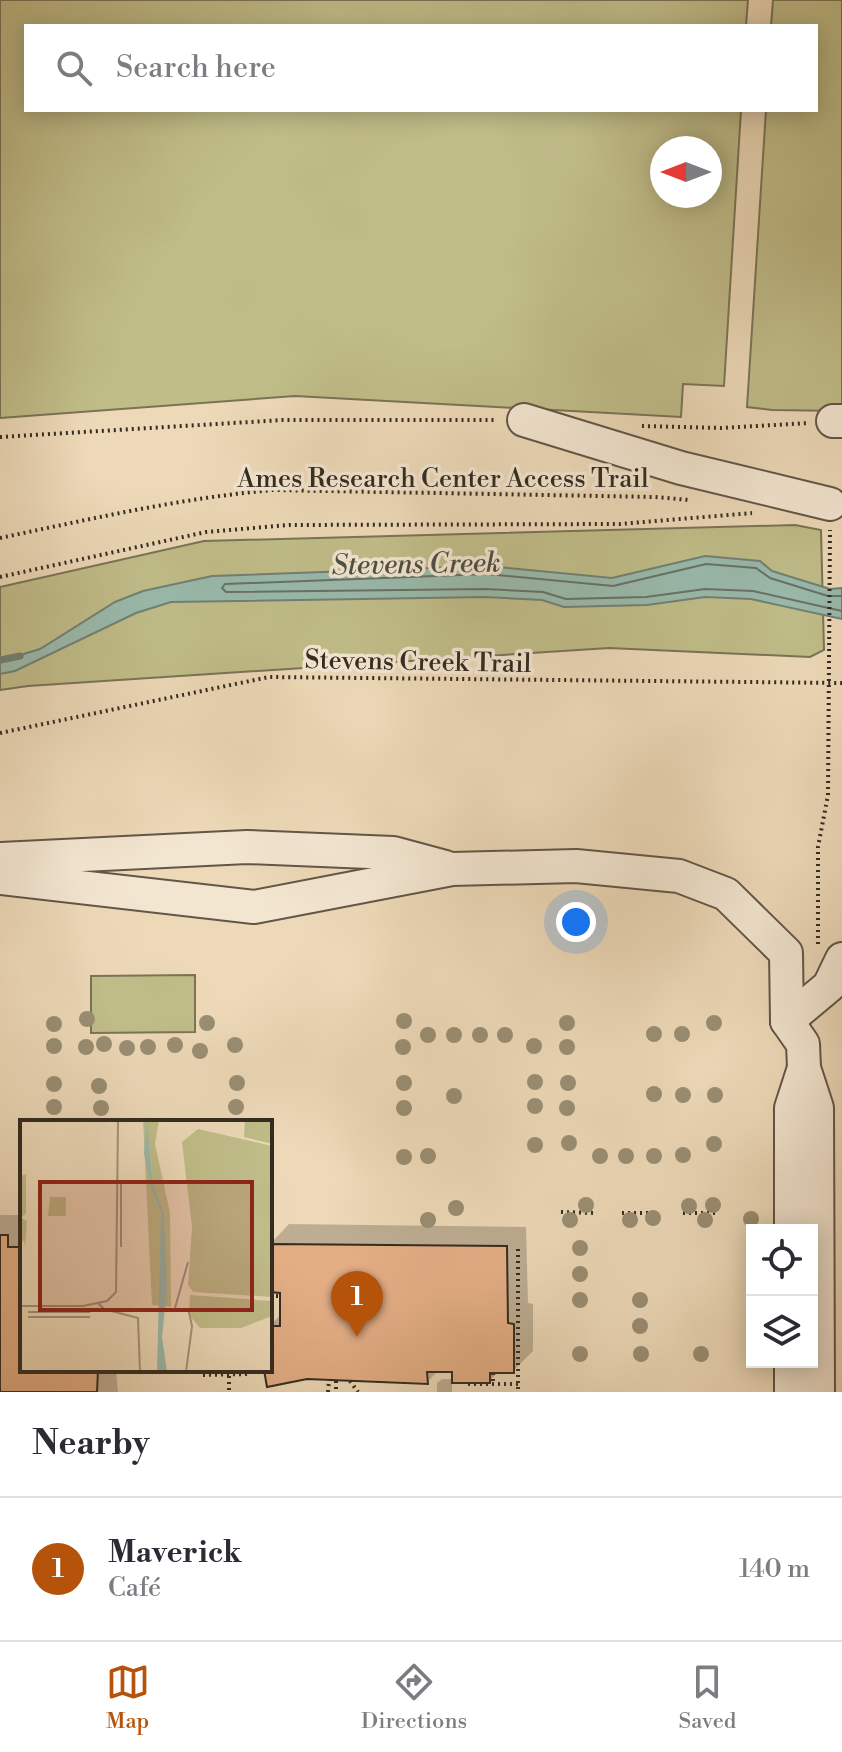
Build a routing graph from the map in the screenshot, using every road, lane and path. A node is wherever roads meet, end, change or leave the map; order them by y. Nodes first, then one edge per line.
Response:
1 (524, 420) joint
2 (837, 421) edge
3 (634, 426) dead end
4 (0, 437) edge
5 (703, 501) dead end
6 (830, 504) dead end
7 (759, 513) dead end
8 (0, 538) edge
9 (830, 538) dead end
10 (0, 577) edge
11 (831, 683) junction
12 (842, 683) edge
13 (0, 733) edge
14 (0, 859) edge
15 (452, 869) junction
16 (0, 878) edge
17 (830, 952) edge
18 (787, 1021) junction
19 (804, 1068) junction
20 (561, 1212) dead end
21 (597, 1213) dead end
22 (622, 1213) dead end
23 (657, 1213) dead end
24 (683, 1213) dead end
25 (717, 1213) dead end
26 (791, 1224) edge
27 (518, 1249) dead end
28 (272, 1296) edge
29 (280, 1296) dead end
30 (791, 1368) edge
31 (228, 1373) edge
32 (493, 1373) dead end
33 (251, 1374) dead end
34 (203, 1375) dead end
35 (329, 1380) dead end
36 (336, 1381) dead end
37 (350, 1381) dead end
38 (468, 1384) dead end
39 (493, 1384) junction
40 (518, 1384) junction
41 (229, 1392) edge
42 (328, 1392) edge
43 (336, 1392) edge
44 (358, 1392) edge
45 (518, 1392) edge
46 (791, 1392) edge
47 (818, 1392) edge

1 - 4 path
1 - 6 street
2 - 3 path
5 - 8 path, Ames Research Center Access Trail
7 - 10 path
9 - 11 path
11 - 12 path, Stevens Creek Trail
11 - 13 path, Stevens Creek Trail
11 - 17 path
14 - 15 street
15 - 16 street
15 - 18 street
17 - 18 street
18 - 19 street
19 - 26 street
19 - 47 street
20 - 21 path
22 - 23 path
24 - 25 path
27 - 40 path
28 - 29 path
30 - 46 street
31 - 33 path
31 - 34 path
31 - 41 path
32 - 39 path
35 - 42 path
36 - 43 path
37 - 44 path
38 - 39 path
39 - 40 path
40 - 45 path

